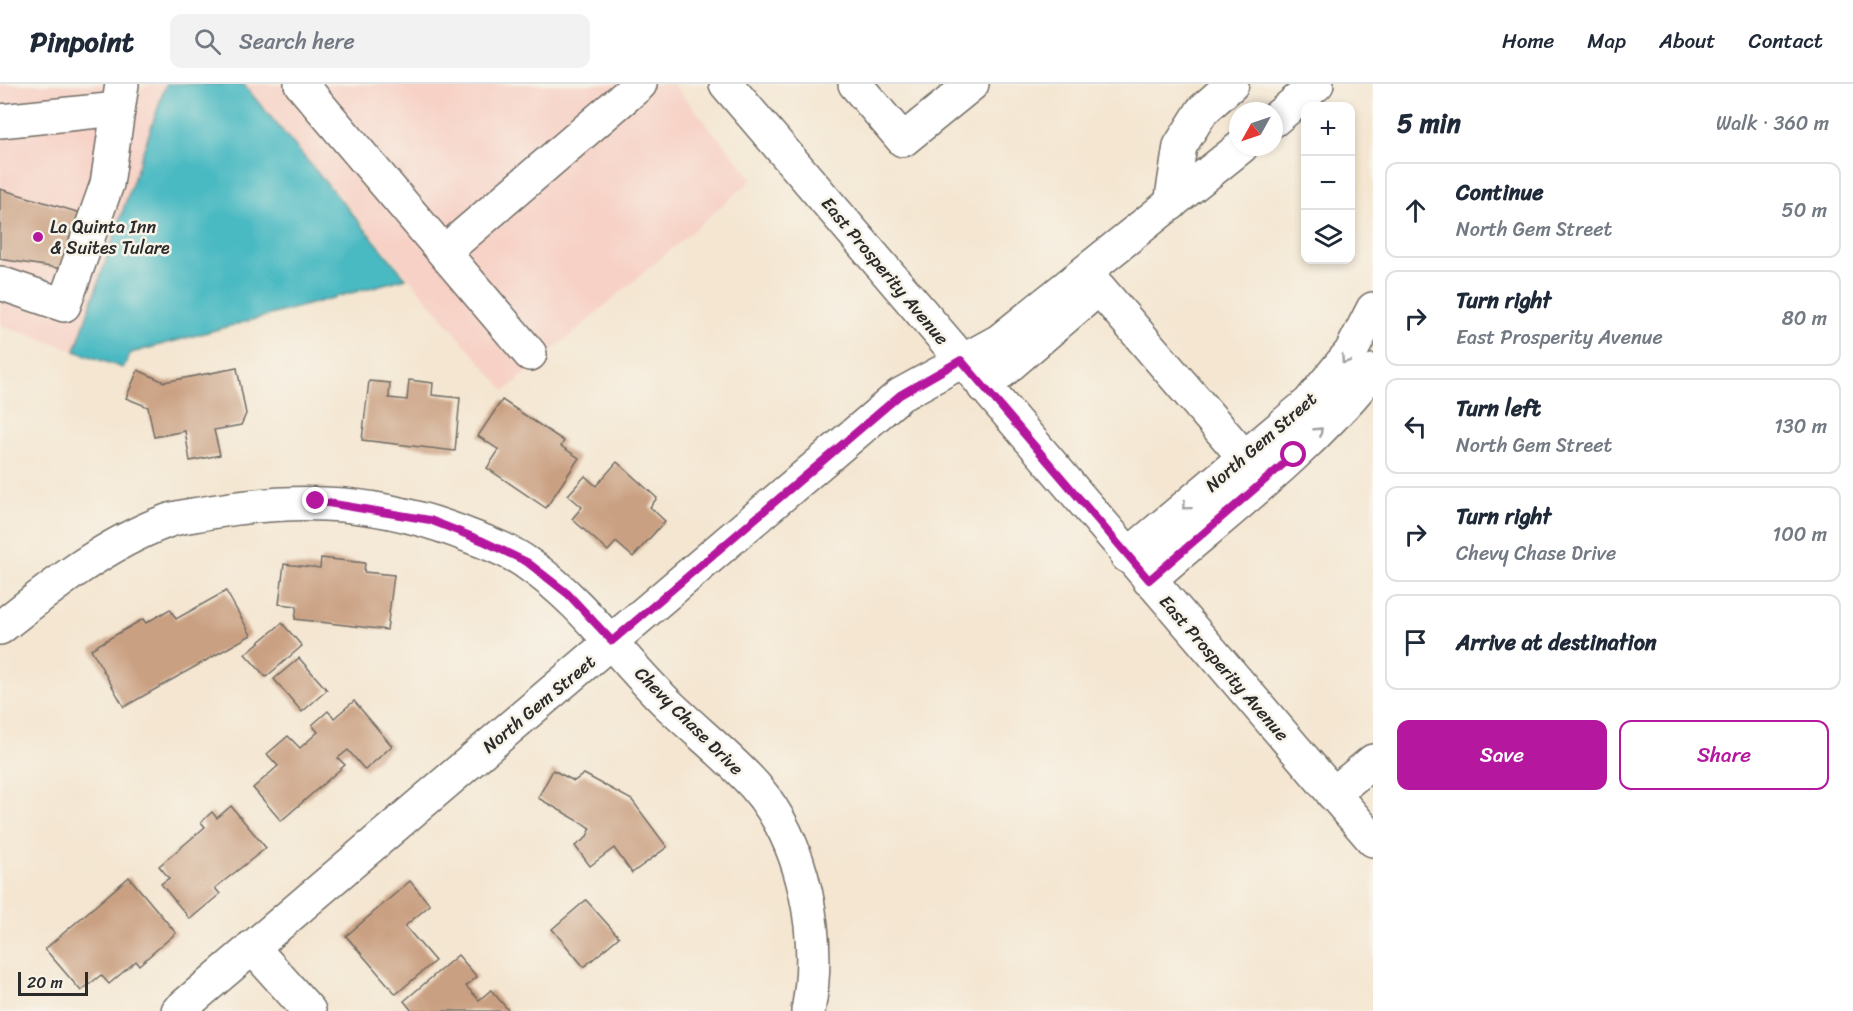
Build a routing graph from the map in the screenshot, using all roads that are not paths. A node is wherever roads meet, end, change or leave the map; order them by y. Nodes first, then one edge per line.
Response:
1 (301, 84) edge
2 (640, 84) edge
3 (726, 84) edge
4 (855, 84) edge
5 (972, 84) edge
6 (1232, 84) edge
7 (1317, 84) edge
8 (120, 97) edge
9 (1283, 112) edge
10 (0, 121) edge
11 (1230, 156) edge
12 (1171, 204) junction
13 (444, 252) junction
14 (0, 283) edge
15 (1373, 309) edge
16 (530, 354) dead end
17 (961, 360) junction
18 (1373, 371) edge
19 (984, 387) junction
20 (1244, 457) junction
21 (1127, 556) junction
22 (1149, 580) junction
23 (0, 628) edge
24 (612, 641) junction
25 (1373, 761) edge
26 (1333, 794) junction
27 (1373, 840) edge
28 (252, 947) junction
29 (813, 1010) edge
30 (178, 1011) edge
31 (309, 1011) edge

1 - 13 street
2 - 13 street
3 - 17 street, East Prosperity Avenue
4 - 5 street
6 - 12 street
7 - 9 street
8 - 10 street
8 - 14 street
11 - 12 street, North Gem Street
12 - 17 street, North Gem Street
13 - 16 street
15 -> 20 street, North Gem Street
17 - 19 street, East Prosperity Avenue
17 - 24 street, North Gem Street
22 -> 18 street, North Gem Street
19 - 20 street
19 - 21 street, East Prosperity Avenue
20 -> 21 street, North Gem Street
21 - 22 street, East Prosperity Avenue
22 - 26 street, East Prosperity Avenue
23 - 24 street, Chevy Chase Drive
24 - 28 street, North Gem Street
24 - 29 street, Chevy Chase Drive
25 - 26 street
26 - 27 street, East Prosperity Avenue
28 - 30 street, North Gem Street
28 - 31 street

